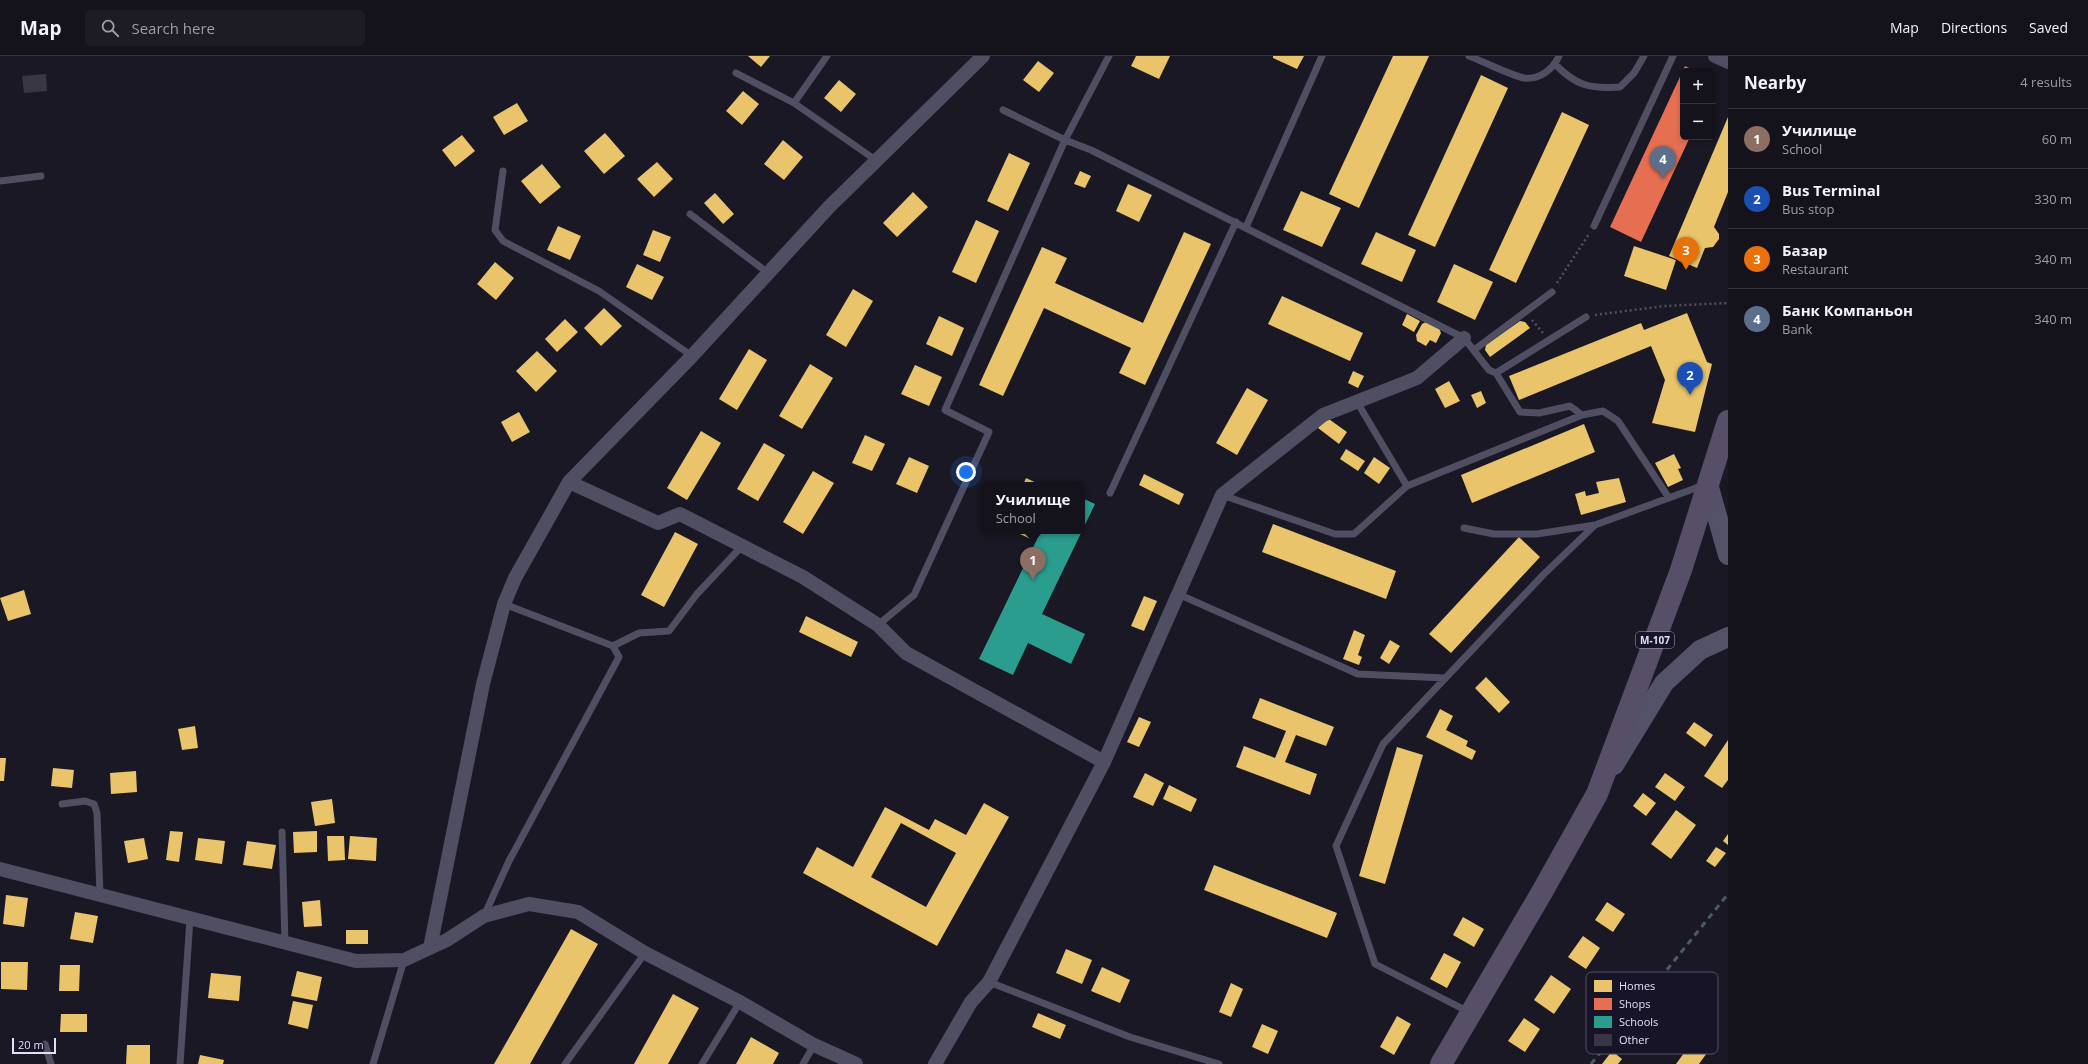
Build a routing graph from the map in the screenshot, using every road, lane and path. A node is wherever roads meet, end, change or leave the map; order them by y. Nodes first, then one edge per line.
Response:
1 (827, 56) edge
2 (983, 56) edge
3 (1109, 56) edge
4 (1322, 56) edge
5 (1469, 56) edge
6 (1559, 56) edge
7 (1644, 56) edge
8 (1673, 56) edge
9 (1715, 56) edge
10 (1728, 62) edge
11 (1556, 64) junction
12 (736, 73) dead end
13 (794, 103) junction
14 (1003, 110) dead end
15 (1065, 140) junction
16 (877, 161) junction
17 (503, 171) dead end
18 (41, 176) dead end
19 (0, 182) edge
20 (690, 214) dead end
21 (1236, 222) junction
22 (1594, 226) joint
23 (1246, 227) junction
24 (768, 273) junction
25 (1552, 292) joint
26 (1728, 303) edge
27 (1525, 312) junction
28 (1586, 317) joint
29 (1464, 338) junction
30 (1548, 340) junction
31 (1474, 350) junction
32 (692, 356) junction
33 (1496, 373) junction
34 (1357, 402) junction
35 (1582, 415) junction
36 (1728, 421) edge
37 (569, 482) junction
38 (1708, 484) junction
39 (1407, 486) junction
40 (1110, 493) dead end
41 (1222, 496) junction
42 (1669, 498) junction
43 (1595, 525) junction
44 (1464, 528) dead end
45 (742, 546) junction
46 (1728, 555) edge
47 (1178, 594) junction
48 (504, 604) junction
49 (878, 624) junction
50 (1728, 637) edge
51 (613, 646) junction
52 (1445, 678) junction
53 (1104, 762) junction
54 (1597, 794) junction
55 (62, 804) dead end
56 (282, 832) dead end
57 (0, 869) edge
58 (100, 895) junction
59 (484, 916) junction
60 (190, 919) junction
61 (285, 944) junction
62 (430, 948) junction
63 (645, 953) junction
64 (404, 960) junction
65 (989, 982) junction
66 (740, 1002) junction
67 (1471, 1013) junction
68 (45, 1044) dead end
69 (814, 1045) junction
70 (51, 1064) edge
71 (180, 1064) edge
72 (373, 1064) edge
73 (565, 1064) edge
74 (702, 1064) edge
75 (803, 1064) edge
76 (856, 1064) edge
77 (935, 1064) edge
78 (1219, 1064) edge
79 (1441, 1064) edge

1 - 13 lane
2 - 16 street
3 - 15 lane
4 - 23 lane
5 - 11 lane
6 - 11 lane
7 - 11 lane
8 - 22 lane
9 - 10 street
12 - 13 lane
13 - 16 lane
14 - 15 lane
15 - 21 lane
15 - 49 lane
16 - 24 street
17 - 32 lane
18 - 19 lane
20 - 24 lane
21 - 23 lane
21 - 40 lane
22 - 25 path
23 - 29 lane
24 - 32 street
25 - 27 lane
26 - 28 path
27 - 30 path
27 - 31 lane
28 - 30 lane
29 - 31 lane
29 - 34 street
30 - 33 lane
31 - 33 lane
32 - 37 street
33 - 35 lane
34 - 39 lane
34 - 41 street
35 - 39 lane
35 - 42 lane
36 - 38 main road, М-107
37 - 45 street
37 - 48 street
38 - 42 lane
38 - 46 street
38 - 54 main road, М-107
39 - 41 lane
41 - 47 street
42 - 43 lane
43 - 44 lane
43 - 52 lane
45 - 49 street
45 - 51 lane
47 - 52 lane
47 - 53 street
48 - 51 lane
48 - 62 street
49 - 53 street
50 - 54 street
51 - 59 lane
52 - 67 lane
53 - 65 street
54 - 67 main road, М-107
55 - 58 lane
56 - 61 lane
57 - 58 street
58 - 60 street
59 - 62 street
59 - 63 street
60 - 61 street
60 - 71 lane
61 - 64 street
62 - 64 street
63 - 66 street
63 - 73 lane
64 - 72 lane
65 - 77 street
65 - 78 lane
66 - 69 street
66 - 74 lane
67 - 79 main road, М-107
68 - 70 lane
69 - 75 lane
69 - 76 street

